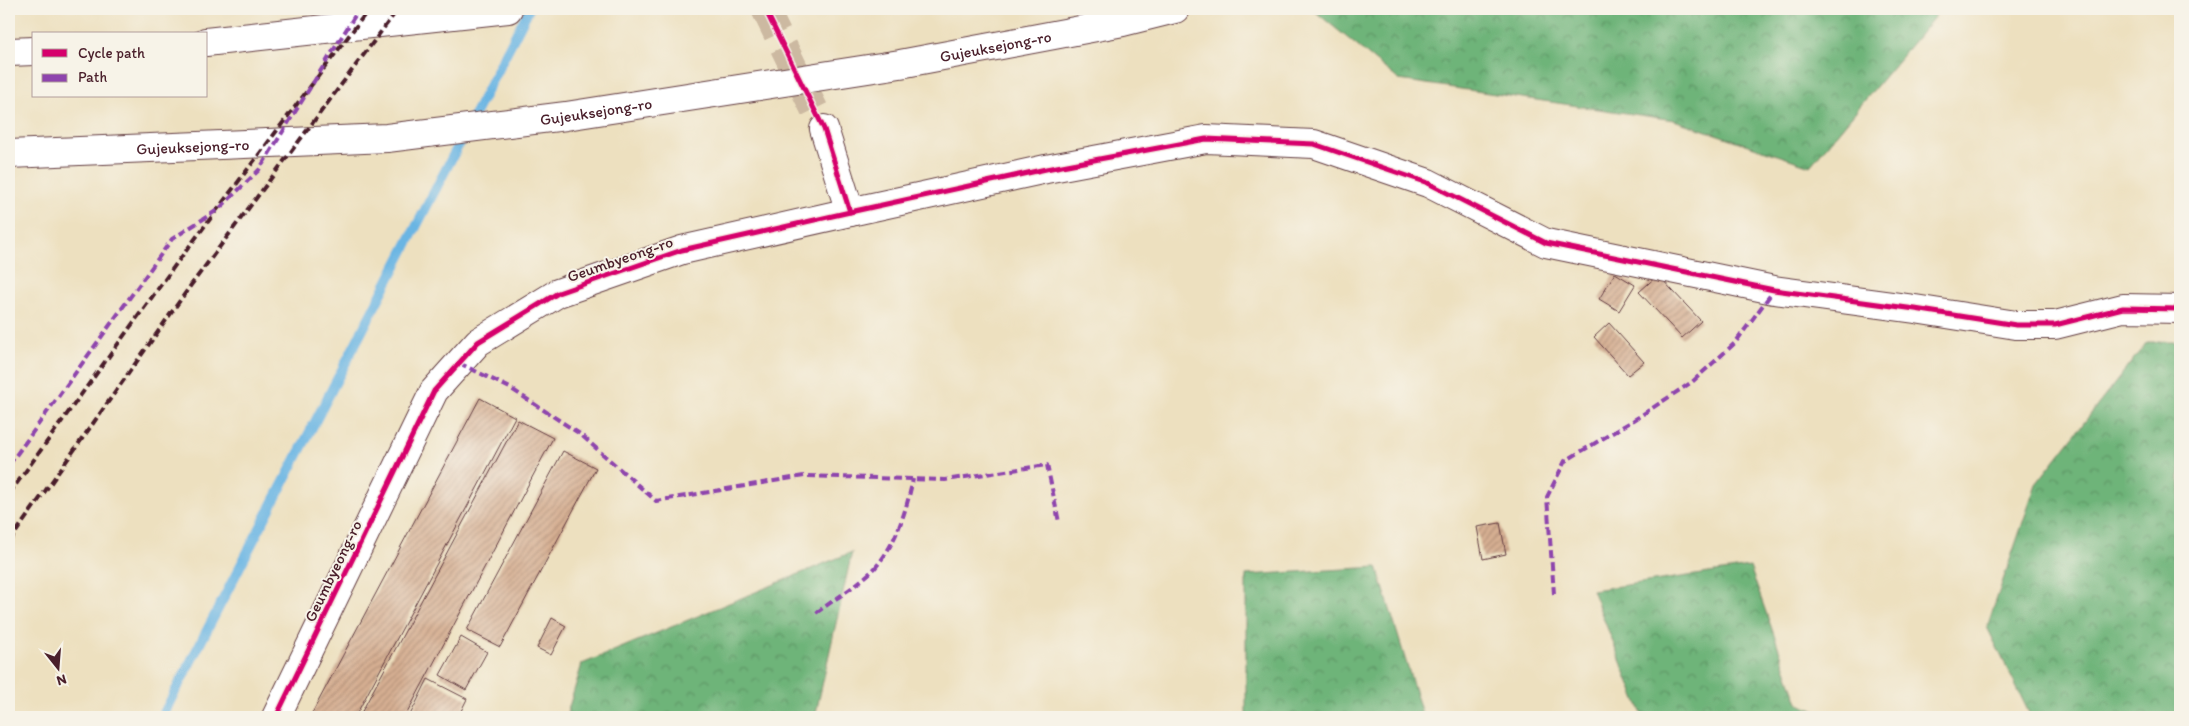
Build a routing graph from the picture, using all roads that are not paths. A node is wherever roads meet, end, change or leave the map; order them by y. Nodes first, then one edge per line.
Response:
1 (508, 9) edge
2 (1175, 9) edge
3 (208, 42) edge
4 (32, 51) edge
5 (9, 52) edge
6 (824, 129) tunnel mouth
7 (9, 154) edge
8 (850, 212) junction
9 (2180, 309) edge
10 (276, 717) edge

1 - 3 main road
2 - 7 main road, Gujeuksejong-ro
4 - 5 main road
6 - 8 main road
8 - 9 main road, Geumbyeong-ro
8 - 10 main road, Geumbyeong-ro

